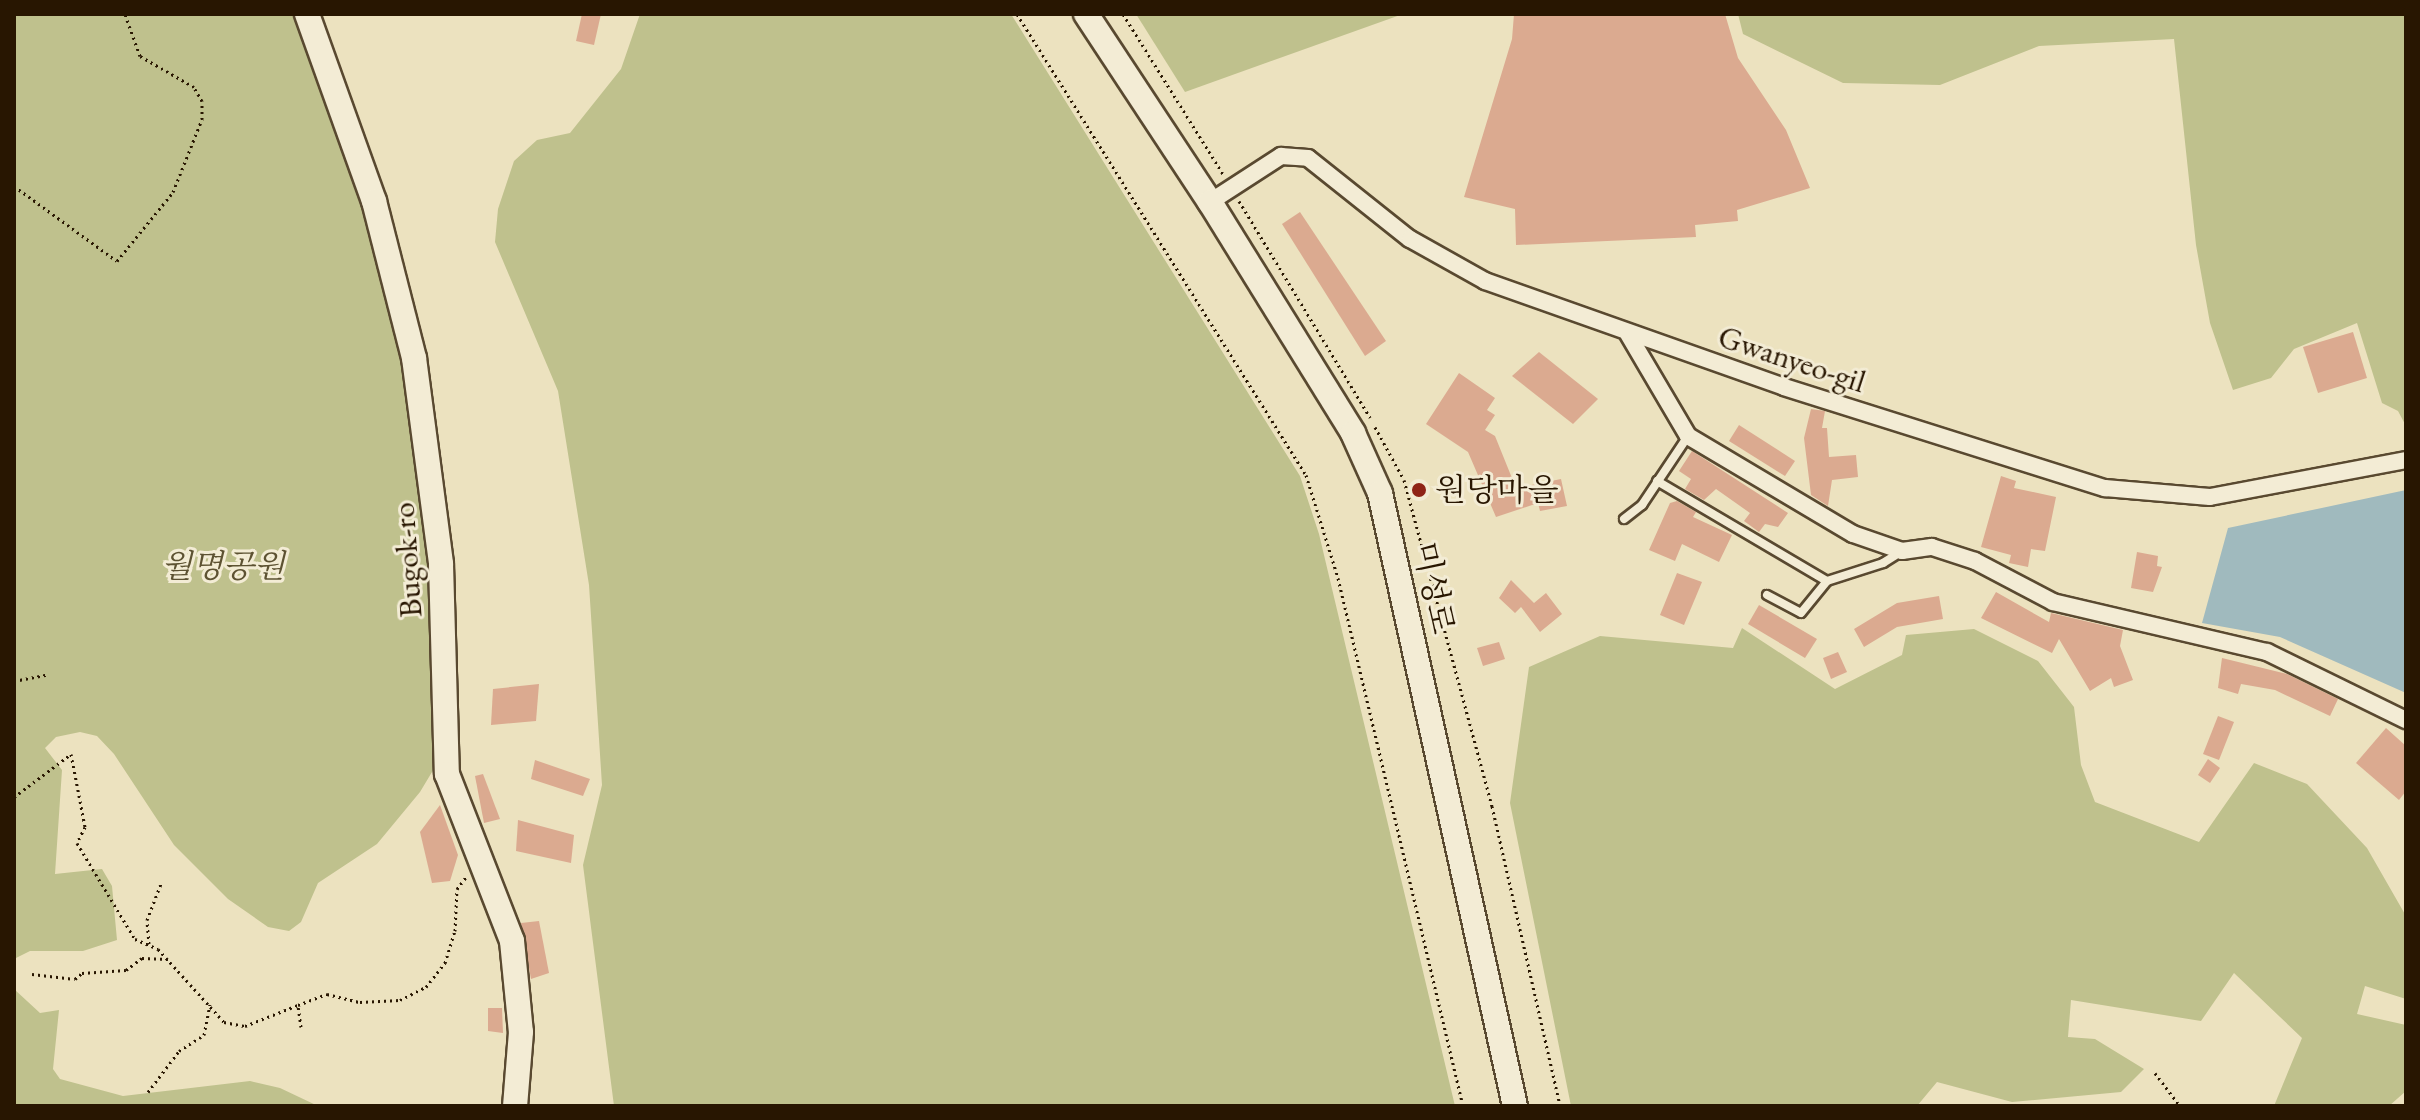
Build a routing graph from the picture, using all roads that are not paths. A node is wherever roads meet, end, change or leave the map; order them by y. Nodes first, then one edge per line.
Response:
1 (307, 14) edge
2 (1086, 14) edge
3 (1210, 202) junction
4 (1628, 334) junction
5 (1688, 436) junction
6 (2406, 460) edge
7 (1657, 481) junction
8 (1624, 519) dead end
9 (1902, 551) junction
10 (1827, 581) junction
11 (1767, 595) dead end
12 (2406, 720) edge
13 (515, 1106) edge
14 (1515, 1106) edge

1 - 13 street, Bugok-ro
2 - 3 street, 미성로
3 - 4 street, Gwanyeo-gil
3 - 14 street, 미성로
4 - 5 street
4 - 6 street, Gwanyeo-gil
5 - 7 lane
5 - 9 street
7 - 8 lane
7 - 10 lane
9 - 10 lane
9 - 12 street
10 - 11 lane

